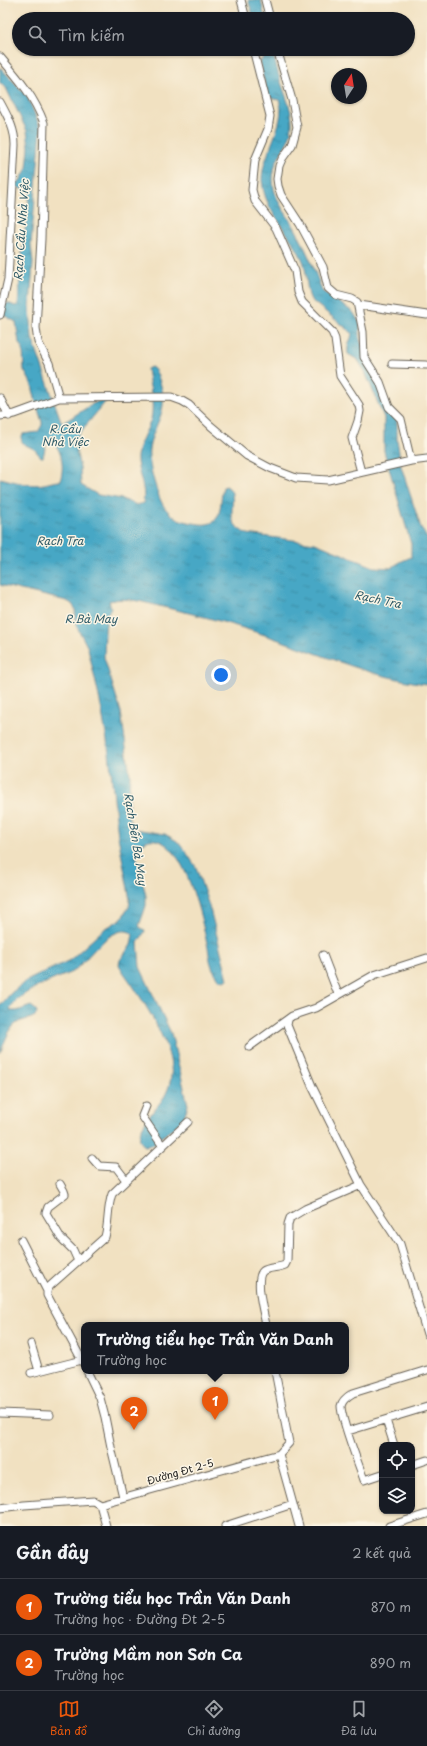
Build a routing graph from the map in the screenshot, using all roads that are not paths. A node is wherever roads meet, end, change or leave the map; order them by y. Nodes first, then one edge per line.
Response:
1 (241, 0) edge
2 (265, 0) edge
3 (244, 12) edge
4 (268, 12) edge
5 (0, 56) edge
6 (255, 56) edge
7 (279, 56) edge
8 (0, 102) edge
9 (2, 303) edge
10 (359, 305) junction
11 (0, 314) edge
12 (427, 315) edge
13 (392, 364) dead end
14 (427, 365) edge
15 (0, 398) edge
16 (58, 398) junction
17 (0, 416) edge
18 (9, 416) junction
19 (427, 459) edge
20 (409, 461) junction
21 (361, 472) junction
22 (323, 955) dead end
23 (427, 958) edge
24 (338, 994) junction
25 (288, 1020) junction
26 (249, 1047) dead end
27 (146, 1106) dead end
28 (188, 1122) dead end
29 (161, 1143) junction
30 (92, 1158) dead end
31 (126, 1180) junction
32 (60, 1184) dead end
33 (361, 1185) junction
34 (21, 1240) dead end
35 (78, 1261) junction
36 (47, 1291) junction
37 (266, 1322) edge
38 (427, 1334) edge
39 (31, 1344) dead end
40 (81, 1358) edge
41 (81, 1362) edge
42 (427, 1370) edge
43 (39, 1371) junction
44 (31, 1373) dead end
45 (88, 1374) edge
46 (276, 1374) edge
47 (427, 1407) edge
48 (0, 1413) edge
49 (50, 1414) dead end
50 (386, 1420) junction
51 (348, 1431) junction
52 (393, 1442) edge
53 (279, 1454) junction
54 (427, 1460) edge
55 (415, 1464) edge
56 (379, 1475) edge
57 (123, 1498) junction
58 (100, 1504) junction
59 (293, 1504) junction
60 (0, 1508) edge
61 (427, 1514) edge
62 (106, 1526) edge
63 (225, 1526) edge
64 (299, 1526) edge
65 (389, 1526) edge

1 - 3 street
2 - 4 street
5 - 16 street
6 - 21 street
7 - 10 street
8 - 9 street
9 - 11 street
10 - 12 street
10 - 20 street
13 - 14 street
15 - 18 street
16 - 18 street
16 - 21 street
17 - 18 street
19 - 20 street
20 - 21 street
22 - 24 street
23 - 24 street
24 - 25 street
25 - 26 street
25 - 33 street
27 - 29 street
28 - 29 street
29 - 31 street
30 - 31 street
31 - 35 street
32 - 35 street
33 - 37 street
33 - 38 street
34 - 36 street
35 - 36 street
36 - 40 street
39 - 43 street
41 - 43 street
42 - 51 street
43 - 44 street
45 - 57 street
46 - 53 street
47 - 50 street
48 - 49 street
50 - 51 street
50 - 52 street
51 - 56 street
53 - 57 street, Đường Đt 2-5
53 - 59 street
54 - 55 street
57 - 58 street, Đường Đt 2-5
58 - 60 street, Đường Đt 2-5
58 - 62 street
59 - 63 street
59 - 64 street
61 - 65 street

